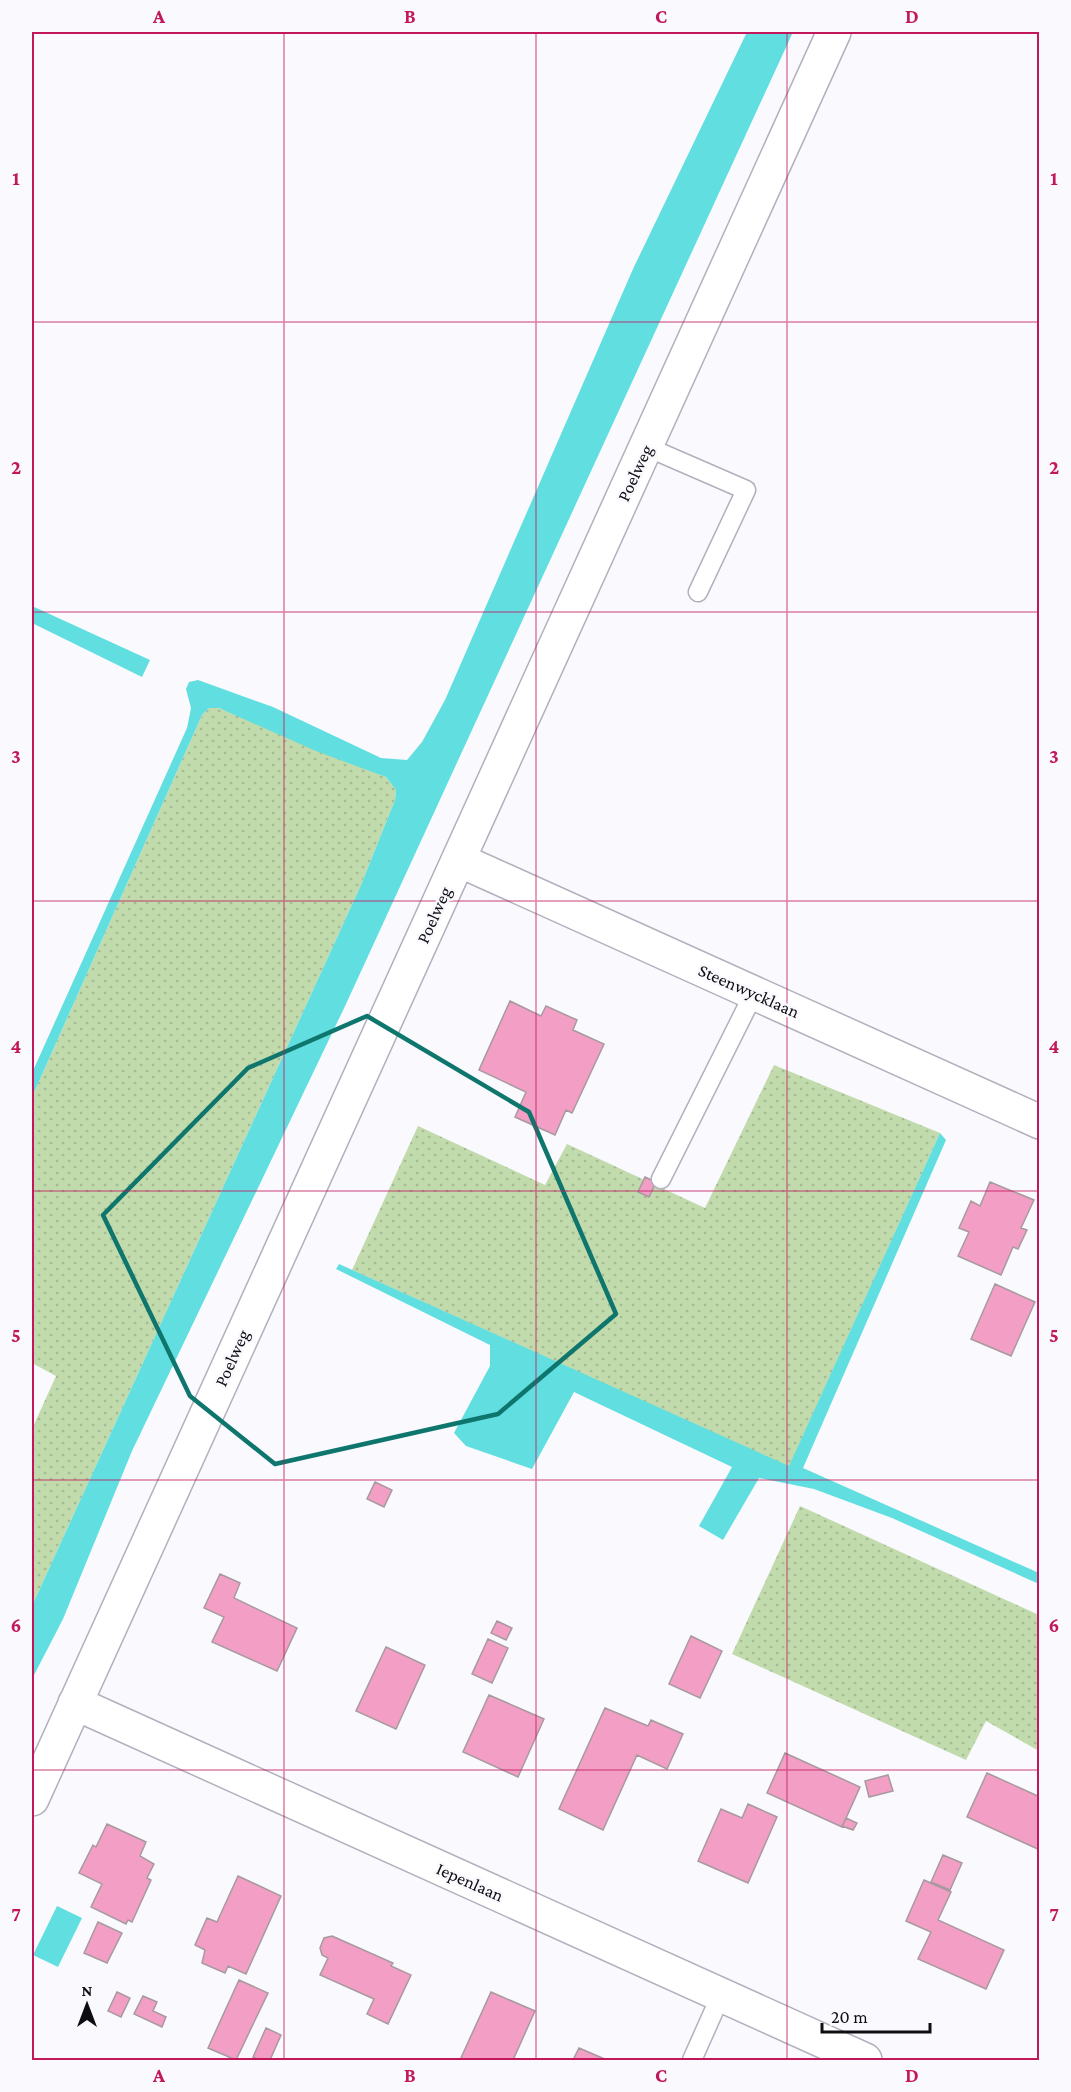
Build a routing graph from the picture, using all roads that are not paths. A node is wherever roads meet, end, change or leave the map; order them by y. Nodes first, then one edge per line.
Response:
1 (834, 32) edge
2 (647, 447) junction
3 (698, 592) dead end
4 (459, 860) junction
5 (754, 993) junction
6 (1040, 1122) edge
7 (661, 1179) dead end
8 (75, 1703) junction
9 (32, 1799) edge
10 (721, 1995) junction
11 (692, 2061) edge
12 (865, 2061) edge

1 - 2 street, Poelweg
2 - 3 lane
2 - 4 street, Poelweg
4 - 5 street, Steenwycklaan
4 - 8 street, Poelweg
5 - 6 street, Steenwycklaan
5 - 7 lane
8 - 9 street, Poelweg
8 - 10 street, Iepenlaan
10 - 11 lane
10 - 12 street, Iepenlaan

